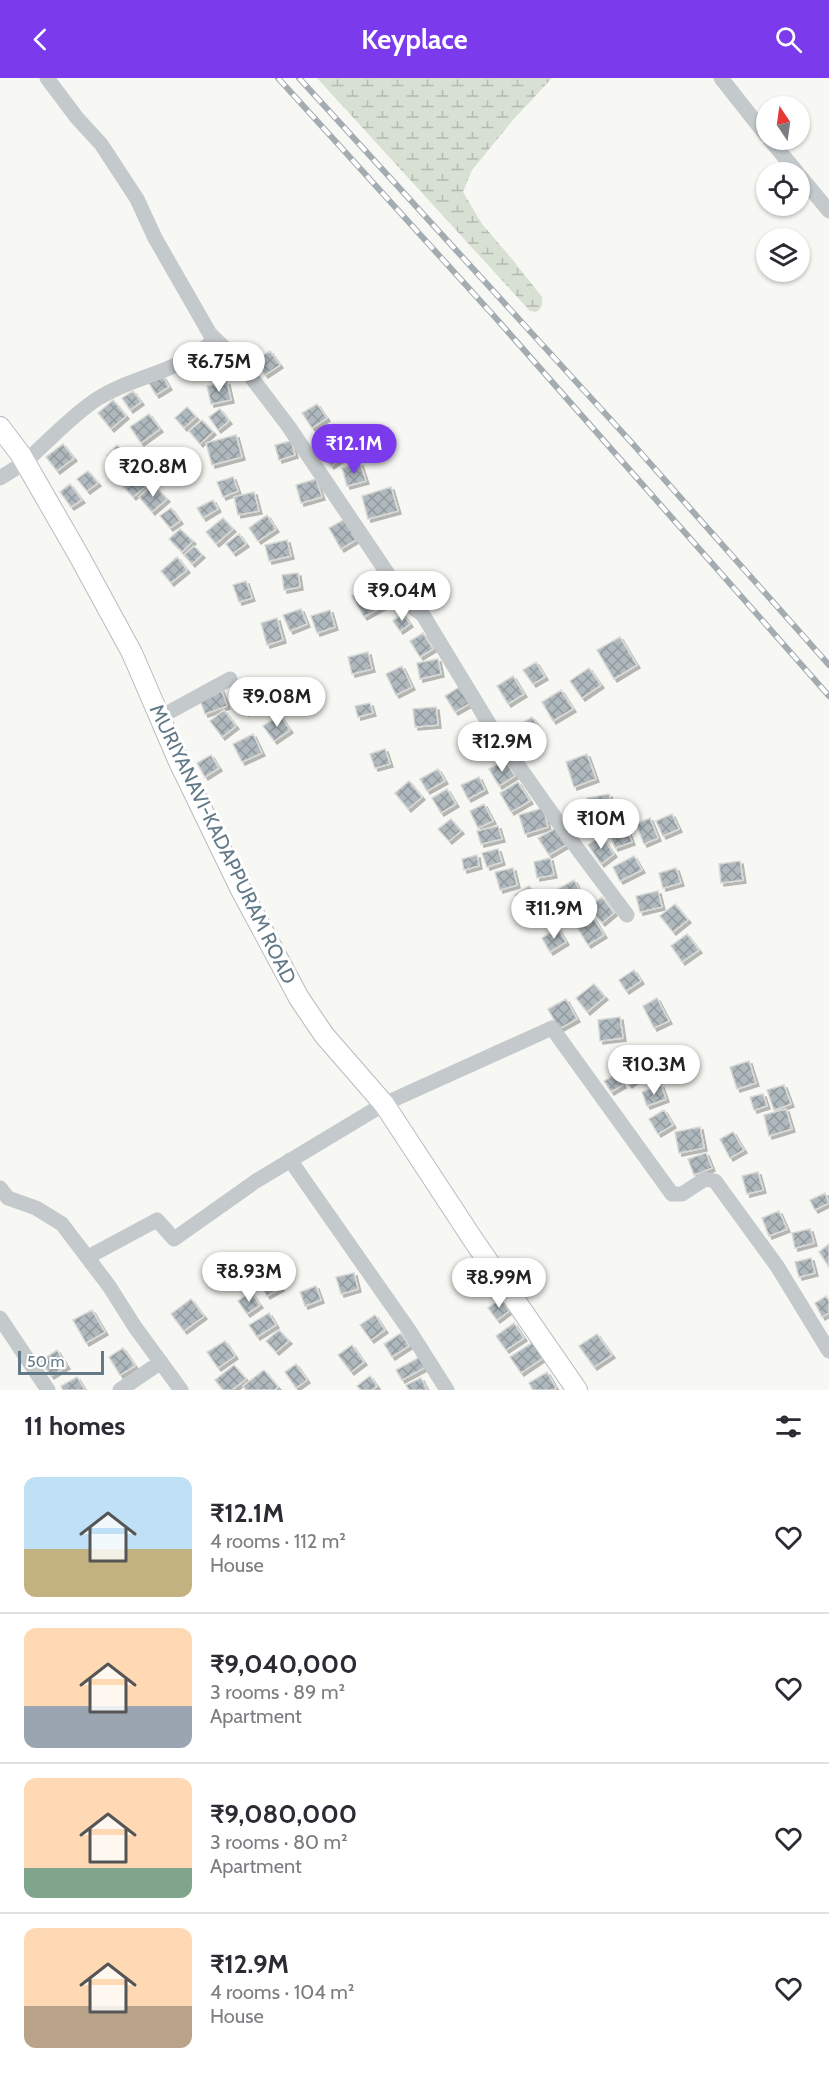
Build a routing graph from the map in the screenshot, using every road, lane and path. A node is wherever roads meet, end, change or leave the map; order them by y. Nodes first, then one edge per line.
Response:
1 (47, 78) edge
2 (721, 78) edge
3 (756, 122) edge
4 (778, 150) edge
5 (788, 162) edge
6 (810, 188) edge
7 (829, 211) edge
8 (215, 339) junction
9 (0, 427) edge
10 (25, 462) junction
11 (0, 478) edge
12 (230, 678) dead end
13 (160, 717) junction
14 (627, 915) dead end
15 (384, 1104) junction
16 (290, 1160) junction
17 (0, 1188) edge
18 (88, 1257) junction
19 (0, 1318) edge
20 (829, 1351) edge
21 (161, 1362) junction
22 (48, 1390) edge
23 (120, 1390) edge
24 (181, 1390) edge
25 (447, 1390) edge
26 (577, 1390) edge

1 - 8 street
2 - 3 street
4 - 5 street
6 - 7 street
8 - 10 street
8 - 14 street
9 - 10 main road, MURIYANAVI-KADAPPURAM ROAD
10 - 11 street
10 - 13 main road, MURIYANAVI-KADAPPURAM ROAD
12 - 13 street
13 - 15 main road, MURIYANAVI-KADAPPURAM ROAD
15 - 16 street
15 - 20 street
15 - 26 main road, MURIYANAVI-KADAPPURAM ROAD
16 - 18 street
16 - 25 street
17 - 18 street
18 - 21 street
19 - 22 street
21 - 23 street
21 - 24 street

